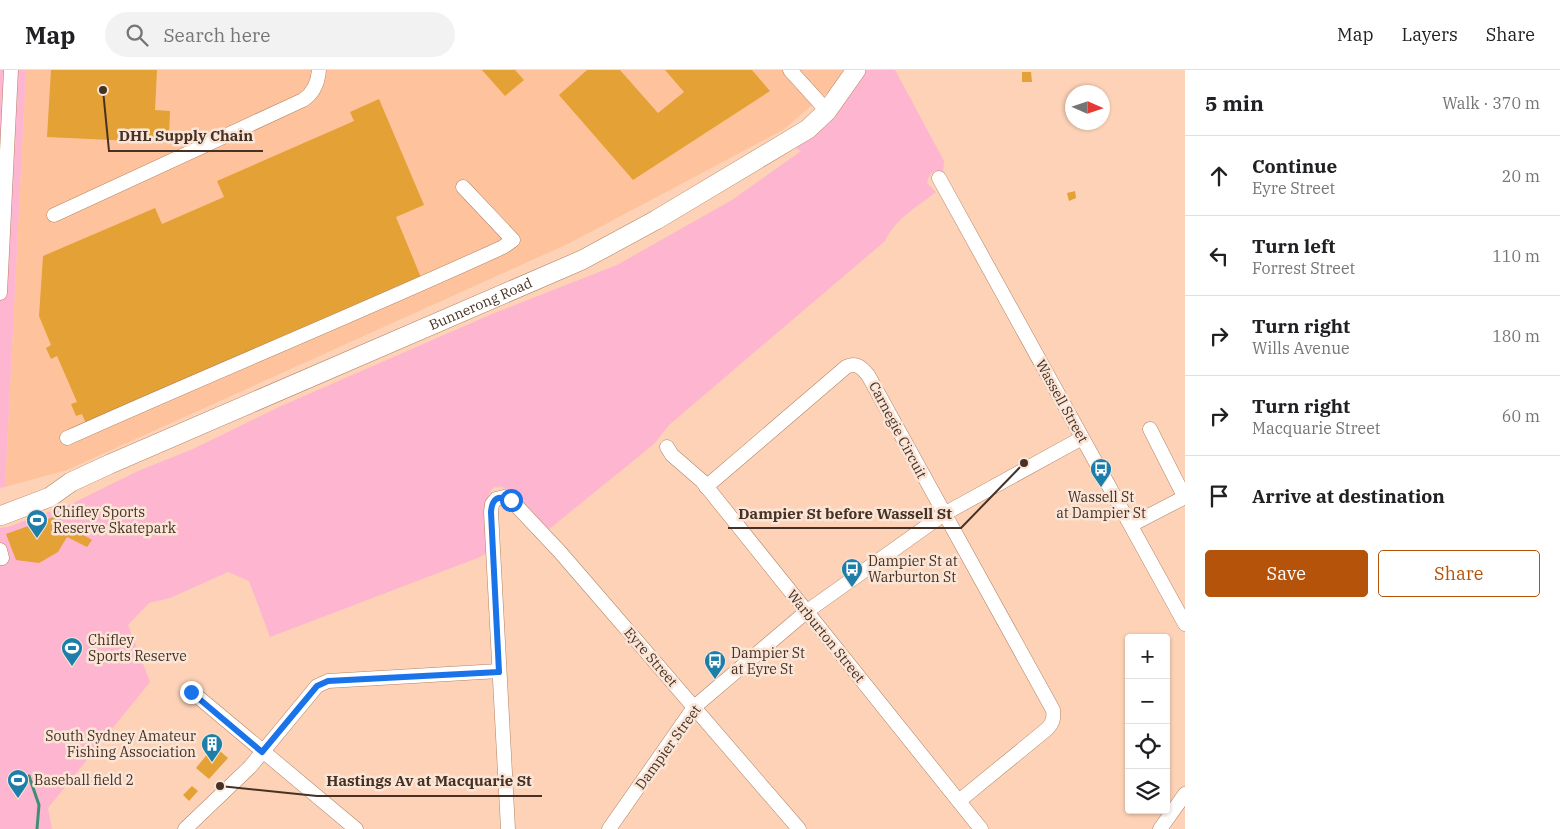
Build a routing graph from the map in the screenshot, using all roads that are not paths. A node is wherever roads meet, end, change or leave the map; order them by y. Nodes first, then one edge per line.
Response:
1 (10, 70) edge
2 (313, 70) edge
3 (319, 70) edge
4 (790, 70) edge
5 (856, 70) edge
6 (313, 90) junction
7 (827, 111) junction
8 (939, 178) dead end
9 (463, 187) dead end
10 (3, 204) edge
11 (54, 215) dead end
12 (0, 293) edge
13 (1150, 429) dead end
14 (68, 438) dead end
15 (1082, 438) junction
16 (667, 447) dead end
17 (706, 487) junction
18 (1185, 498) edge
19 (1, 512) edge
20 (944, 514) junction
21 (1130, 526) junction
22 (806, 612) junction
23 (1185, 624) edge
24 (499, 672) junction
25 (191, 692) dead end
26 (695, 708) junction
27 (262, 752) junction
28 (1185, 794) edge
29 (959, 801) junction
30 (185, 829) edge
31 (356, 829) edge
32 (508, 829) edge
33 (609, 829) edge
34 (799, 829) edge
35 (981, 829) edge
36 (1160, 829) edge

1 - 10 street
2 - 6 street
3 - 6 street
4 - 7 street
5 - 7 main road, Bunnerong Road
6 - 11 street
7 - 19 main road, Bunnerong Road
8 - 15 street, Wassell Street
9 - 14 street
10 - 12 street
13 - 18 street
15 - 20 street, Dampier Street
15 - 21 street, Wassell Street
16 - 17 street, Warburton Street
17 - 20 street, Carnegie Circuit
17 - 22 street, Warburton Street
18 - 21 street
20 - 22 street, Dampier Street
20 - 29 street, Carnegie Circuit
21 - 23 street, Wassell Street
22 - 26 street, Dampier Street
22 - 29 street, Warburton Street
24 - 26 street, Eyre Street
24 - 27 street
24 - 32 street
25 - 27 street
26 - 33 street, Dampier Street
26 - 34 street, Eyre Street
27 - 30 street
27 - 31 street
28 - 36 street
29 - 35 street, Warburton Street

